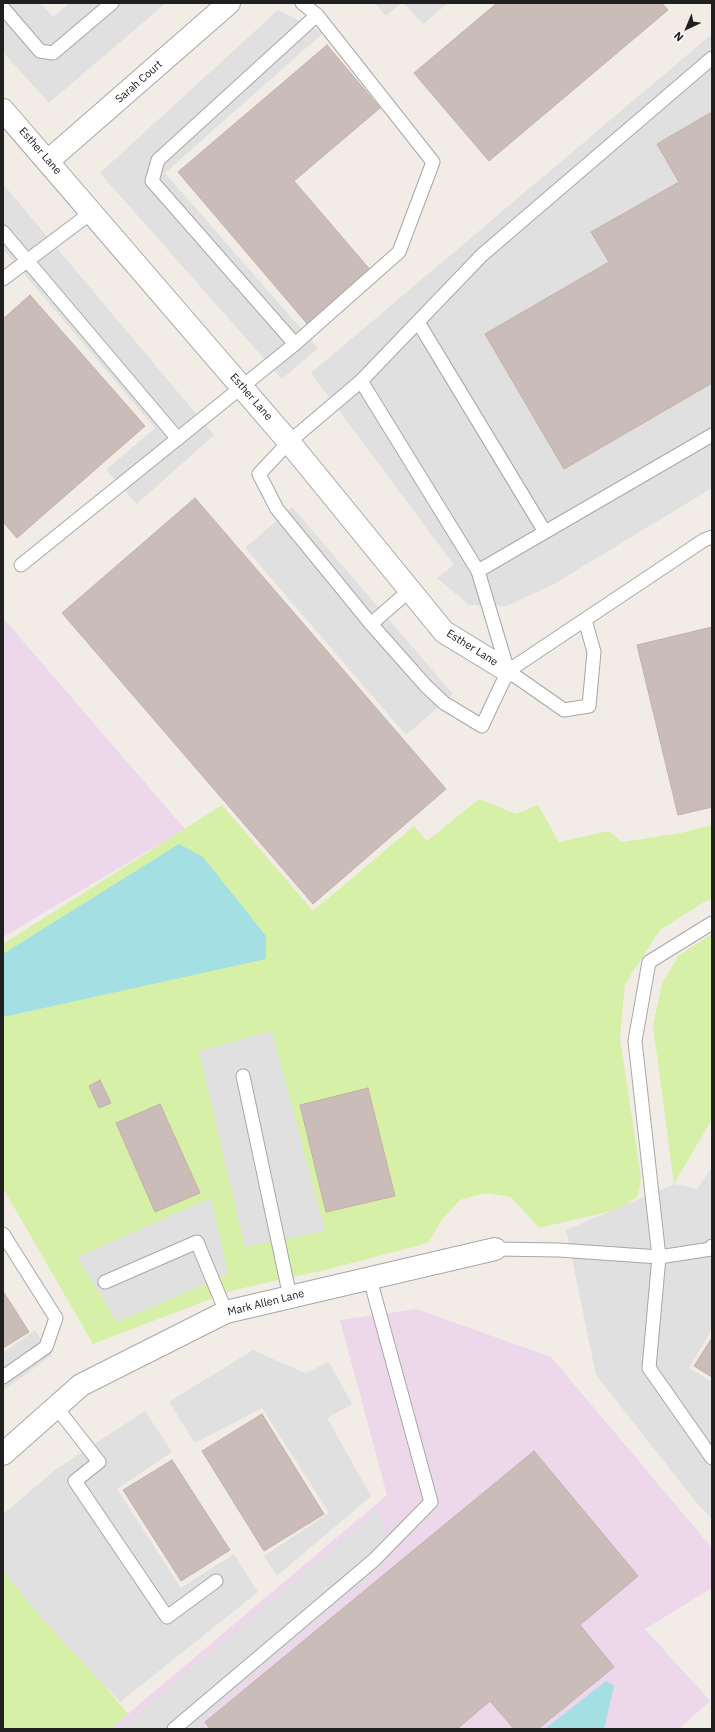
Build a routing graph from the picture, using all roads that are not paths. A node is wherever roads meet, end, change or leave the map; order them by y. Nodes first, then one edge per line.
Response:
1 (112, 3) edge
2 (229, 3) edge
3 (302, 3) edge
4 (3, 8) edge
5 (317, 15) junction
6 (712, 58) edge
7 (3, 110) edge
8 (48, 161) junction
9 (92, 212) junction
10 (3, 232) edge
11 (27, 260) junction
12 (3, 279) edge
13 (418, 322) junction
14 (294, 344) junction
15 (361, 381) junction
16 (242, 387) junction
17 (712, 435) edge
18 (178, 439) junction
19 (289, 442) junction
20 (545, 532) junction
21 (712, 537) edge
22 (22, 565) dead end
23 (478, 571) junction
24 (410, 590) junction
25 (585, 620) junction
26 (371, 624) junction
27 (508, 671) junction
28 (712, 923) edge
29 (243, 1076) dead end
30 (3, 1234) edge
31 (712, 1246) edge
32 (495, 1249) joint
33 (659, 1257) junction
34 (370, 1279) junction
35 (105, 1282) dead end
36 (290, 1297) junction
37 (226, 1312) junction
38 (3, 1377) edge
39 (56, 1407) junction
40 (3, 1453) edge
41 (712, 1458) edge
42 (216, 1581) dead end
43 (174, 1729) edge

1 - 4 lane
2 - 8 street, Sarah Court
3 - 5 lane
5 - 14 lane
5 - 14 lane
6 - 13 lane
7 - 8 street, Esther Lane
8 - 9 street, Esther Lane
9 - 11 lane
9 - 16 street, Esther Lane
10 - 11 lane
11 - 12 lane
11 - 18 lane
13 - 15 lane
13 - 20 lane
14 - 16 lane
15 - 19 lane
15 - 23 lane
16 - 18 lane
16 - 19 street, Esther Lane
17 - 20 lane
18 - 22 lane
19 - 24 street, Esther Lane
19 - 26 lane
20 - 23 lane
21 - 25 lane
23 - 27 lane
24 - 26 lane
24 - 27 street, Esther Lane
25 - 27 lane
25 - 27 lane
26 - 27 lane
28 - 33 lane
29 - 36 lane
30 - 38 lane
31 - 33 lane
32 - 33 lane
32 - 34 street, Mark Allen Lane
33 - 41 lane
34 - 36 street, Mark Allen Lane
34 - 43 lane
35 - 37 lane
36 - 37 street, Mark Allen Lane
37 - 39 street, Mark Allen Lane
39 - 40 street, Mark Allen Lane
39 - 42 lane

